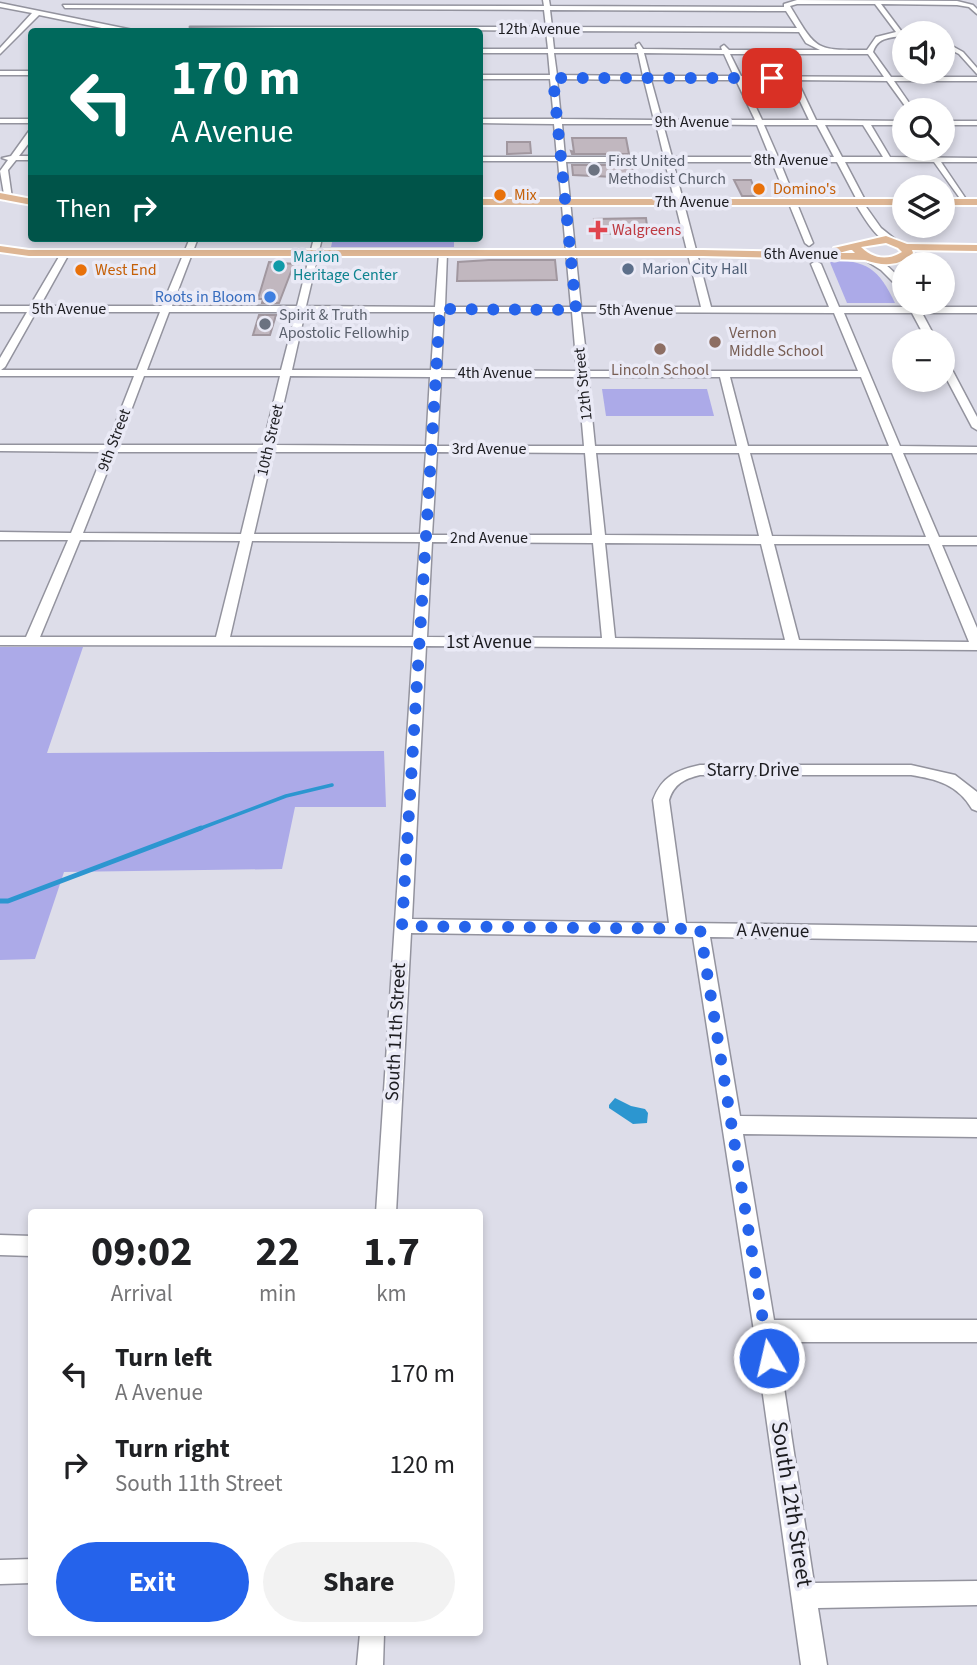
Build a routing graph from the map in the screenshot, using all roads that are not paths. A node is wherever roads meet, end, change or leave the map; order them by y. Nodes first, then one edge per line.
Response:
1 (704, 0) edge
2 (876, 1) edge
3 (67, 3) edge
4 (128, 3) edge
5 (206, 3) edge
6 (288, 3) edge
7 (372, 3) edge
8 (462, 4) edge
9 (547, 4) edge
10 (0, 5) edge
11 (629, 8) junction
12 (707, 8) junction
13 (788, 9) junction
14 (977, 12) edge
15 (38, 13) junction
16 (120, 14) dead end
17 (53, 16) junction
18 (892, 21) edge
19 (109, 27) edge
20 (193, 28) edge
21 (278, 28) edge
22 (366, 28) edge
23 (460, 28) edge
24 (549, 29) junction
25 (635, 29) junction
26 (717, 29) junction
27 (483, 30) edge
28 (800, 30) junction
29 (892, 36) edge
30 (0, 38) edge
31 (12, 38) junction
32 (955, 50) edge
33 (0, 51) edge
34 (483, 51) edge
35 (551, 52) junction
36 (641, 52) junction
37 (829, 52) junction
38 (870, 52) junction
39 (726, 53) junction
40 (961, 53) junction
41 (977, 53) edge
42 (977, 72) edge
43 (0, 73) edge
44 (28, 73) edge
45 (483, 77) edge
46 (553, 78) junction
47 (648, 78) junction
48 (739, 78) junction
49 (792, 78) junction
50 (889, 78) junction
51 (977, 79) edge
52 (903, 98) edge
53 (0, 121) edge
54 (28, 121) edge
55 (483, 121) edge
56 (557, 121) junction
57 (659, 122) junction
58 (759, 122) junction
59 (817, 123) junction
60 (866, 123) junction
61 (892, 123) edge
62 (955, 123) edge
63 (977, 123) edge
64 (28, 138) edge
65 (0, 158) edge
66 (13, 158) junction
67 (28, 158) edge
68 (483, 159) edge
69 (561, 159) junction
70 (668, 159) junction
71 (775, 160) junction
72 (839, 160) junction
73 (888, 160) junction
74 (892, 160) edge
75 (955, 160) edge
76 (977, 160) edge
77 (937, 161) edge
78 (3, 174) edge
79 (4, 202) edge
80 (483, 202) edge
81 (565, 202) junction
82 (679, 202) junction
83 (792, 202) junction
84 (860, 202) junction
85 (892, 202) edge
86 (955, 202) edge
87 (964, 202) junction
88 (977, 202) edge
89 (28, 203) edge
90 (866, 216) junction
91 (192, 242) edge
92 (317, 242) edge
93 (863, 242) junction
94 (893, 242) junction
95 (809, 243) dead end
96 (0, 246) edge
97 (977, 248) edge
98 (66, 252) junction
99 (188, 252) junction
100 (903, 252) edge
101 (929, 252) edge
102 (315, 253) junction
103 (443, 253) junction
104 (570, 253) junction
105 (692, 253) junction
106 (736, 253) junction
107 (955, 253) edge
108 (977, 253) edge
109 (867, 257) junction
110 (892, 260) edge
111 (817, 264) dead end
112 (892, 276) edge
113 (892, 307) edge
114 (0, 309) edge
115 (35, 309) junction
116 (165, 309) junction
117 (440, 309) junction
118 (955, 309) edge
119 (301, 310) junction
120 (576, 310) junction
121 (708, 310) junction
122 (836, 310) junction
123 (977, 310) edge
124 (0, 367) edge
125 (0, 373) edge
126 (139, 373) junction
127 (286, 373) junction
128 (582, 373) junction
129 (436, 374) junction
130 (724, 374) junction
131 (864, 374) junction
132 (955, 384) edge
133 (975, 420) edge
134 (0, 448) edge
135 (111, 448) junction
136 (589, 448) junction
137 (268, 449) junction
138 (431, 449) junction
139 (743, 449) junction
140 (895, 449) junction
141 (977, 450) edge
142 (0, 536) edge
143 (76, 536) junction
144 (247, 537) junction
145 (426, 538) junction
146 (599, 539) junction
147 (764, 539) junction
148 (933, 540) junction
149 (977, 541) edge
150 (0, 641) edge
151 (31, 641) junction
152 (222, 641) junction
153 (421, 642) junction
154 (609, 642) junction
155 (793, 644) junction
156 (977, 645) edge
157 (977, 805) edge
158 (402, 926) junction
159 (678, 929) junction
160 (700, 929) junction
161 (977, 934) edge
162 (733, 1125) junction
163 (977, 1128) edge
164 (386, 1209) edge
165 (0, 1245) edge
166 (28, 1246) edge
167 (765, 1331) junction
168 (977, 1331) edge
169 (28, 1571) edge
170 (0, 1572) edge
171 (977, 1593) edge
172 (806, 1596) junction
173 (372, 1636) edge
174 (370, 1665) edge
175 (814, 1665) edge

1 - 12 street
2 - 13 street
2 - 14 street
2 - 18 street
3 - 4 street
3 - 17 street
4 - 5 street
4 - 16 street
5 - 6 street
5 - 20 street
6 - 7 street
6 - 21 street
7 - 8 street
7 - 22 street
8 - 9 street
8 - 23 street
9 - 11 street
9 - 24 street, 12th Street
10 - 15 street
11 - 12 street
11 - 25 street
12 - 13 street
12 - 26 street
13 - 28 street
15 - 17 street
15 - 31 street
17 - 19 street
24 - 25 street, 12th Avenue
24 - 27 street, 12th Avenue
24 - 35 street, 12th Street
25 - 26 street, 12th Avenue
25 - 36 street
26 - 28 street, 12th Avenue
26 - 39 street
28 - 37 street
29 - 38 street
30 - 31 street
31 - 33 street
32 - 40 street
34 - 35 street
35 - 36 street
35 - 46 street, 12th Street
36 - 39 street
36 - 47 street
37 - 38 street
37 - 39 street
38 - 50 street
39 - 48 street
40 - 41 street
40 - 42 street
43 - 44 street
45 - 46 street
46 - 47 street
46 - 56 street, 12th Street
47 - 48 street
47 - 57 street
48 - 49 street
48 - 58 street
49 - 50 street
49 - 59 street
50 - 51 street
50 - 52 street
53 - 54 street
55 - 56 street, 9th Avenue
56 - 57 street, 9th Avenue
56 - 69 street, 12th Street
57 - 58 street, 9th Avenue
57 - 70 street
58 - 59 street, 9th Avenue
58 - 71 street
59 - 60 street, 9th Avenue
59 - 72 street
60 - 61 street, 9th Avenue
60 - 73 street
62 - 63 street
64 - 66 street
65 - 66 street
66 - 67 street
66 - 78 street
68 - 69 street, 8th Avenue
69 - 70 street, 8th Avenue
69 - 81 street, 12th Street
70 - 71 street, 8th Avenue
70 - 82 street
71 - 72 street, 8th Avenue
71 - 83 street
72 - 73 street, 8th Avenue
72 - 84 street
73 - 74 street, 8th Avenue
75 - 76 street, 8th Avenue
77 - 87 street
78 - 79 street
79 - 89 main road
80 - 81 main road, 7th Avenue
81 - 82 main road, 7th Avenue
81 - 104 street, 12th Street
82 - 83 main road, 7th Avenue
82 - 105 street
83 - 84 main road, 7th Avenue
83 - 95 street
84 - 85 main road, 7th Avenue
84 - 90 street
86 - 87 main road
87 - 88 main road
90 - 93 street
90 - 94 street
91 - 99 street, 9th Street
92 - 102 street, 10th Street
93 - 94 main road, 6th Avenue
93 - 106 main road, 6th Avenue
93 - 109 main road
94 - 100 main road
96 - 98 main road, 6th Avenue
97 - 101 main road
98 - 99 main road, 6th Avenue
98 - 115 street
99 - 102 main road, 6th Avenue
99 - 116 street, 9th Street
102 - 103 main road, 6th Avenue
102 - 119 street, 10th Street
103 - 104 main road, 6th Avenue
103 - 117 street, South 11th Street
104 - 105 main road, 6th Avenue
104 - 120 street, 12th Street
105 - 106 main road, 6th Avenue
105 - 121 street
106 - 109 main road, 6th Avenue
107 - 108 main road
109 - 110 main road, 6th Avenue
109 - 112 street
111 - 122 street
113 - 122 street, 5th Avenue
114 - 115 street, 5th Avenue
115 - 116 street, 5th Avenue
115 - 124 street
116 - 119 street, 5th Avenue
116 - 126 street, 9th Street
117 - 119 street, 5th Avenue
117 - 120 street, 5th Avenue
117 - 129 street, South 11th Street
118 - 123 street, 5th Avenue
119 - 127 street, 10th Street
120 - 121 street, 5th Avenue
120 - 128 street, 12th Street
121 - 122 street, 5th Avenue
122 - 131 street
125 - 126 street, 4th Avenue
126 - 127 street, 4th Avenue
126 - 135 street, 9th Street
127 - 129 street, 4th Avenue
127 - 137 street, 10th Street
128 - 129 street, 4th Avenue
128 - 130 street, 4th Avenue
128 - 136 street, 12th Street
129 - 138 street, South 11th Street
130 - 131 street, 4th Avenue
130 - 139 street
131 - 140 street
132 - 133 street
134 - 135 street, 3rd Avenue
135 - 137 street, 3rd Avenue
135 - 143 street, 9th Street
136 - 138 street, 3rd Avenue
136 - 139 street, 3rd Avenue
136 - 146 street, 12th Street
137 - 138 street, 3rd Avenue
137 - 144 street, 10th Street
138 - 145 street, South 11th Street
139 - 140 street, 3rd Avenue
139 - 147 street
140 - 141 street, 3rd Avenue
140 - 148 street
142 - 143 street, 2nd Avenue
143 - 144 street, 2nd Avenue
143 - 151 street, 9th Street
144 - 145 street, 2nd Avenue
144 - 152 street, 10th Street
145 - 146 street, 2nd Avenue
145 - 153 street, South 11th Street
146 - 147 street, 2nd Avenue
146 - 154 street, 12th Street
147 - 148 street, 2nd Avenue
147 - 155 street
148 - 149 street, 2nd Avenue
148 - 156 street
150 - 151 street, 1st Avenue
151 - 152 street, 1st Avenue
152 - 153 street, 1st Avenue
153 - 154 street, 1st Avenue
153 - 158 street, South 11th Street
154 - 155 street, 1st Avenue
155 - 156 street, 1st Avenue
157 - 159 street, Starry Drive
158 - 159 street, A Avenue
158 - 164 street, South 11th Street
159 - 160 street, A Avenue
160 - 161 street, A Avenue
160 - 162 street, South 12th Street
162 - 163 street
162 - 167 street, South 12th Street
165 - 166 street
167 - 168 street
167 - 172 street, South 12th Street
169 - 170 street
171 - 172 street
172 - 175 street, South 12th Street
173 - 174 street

